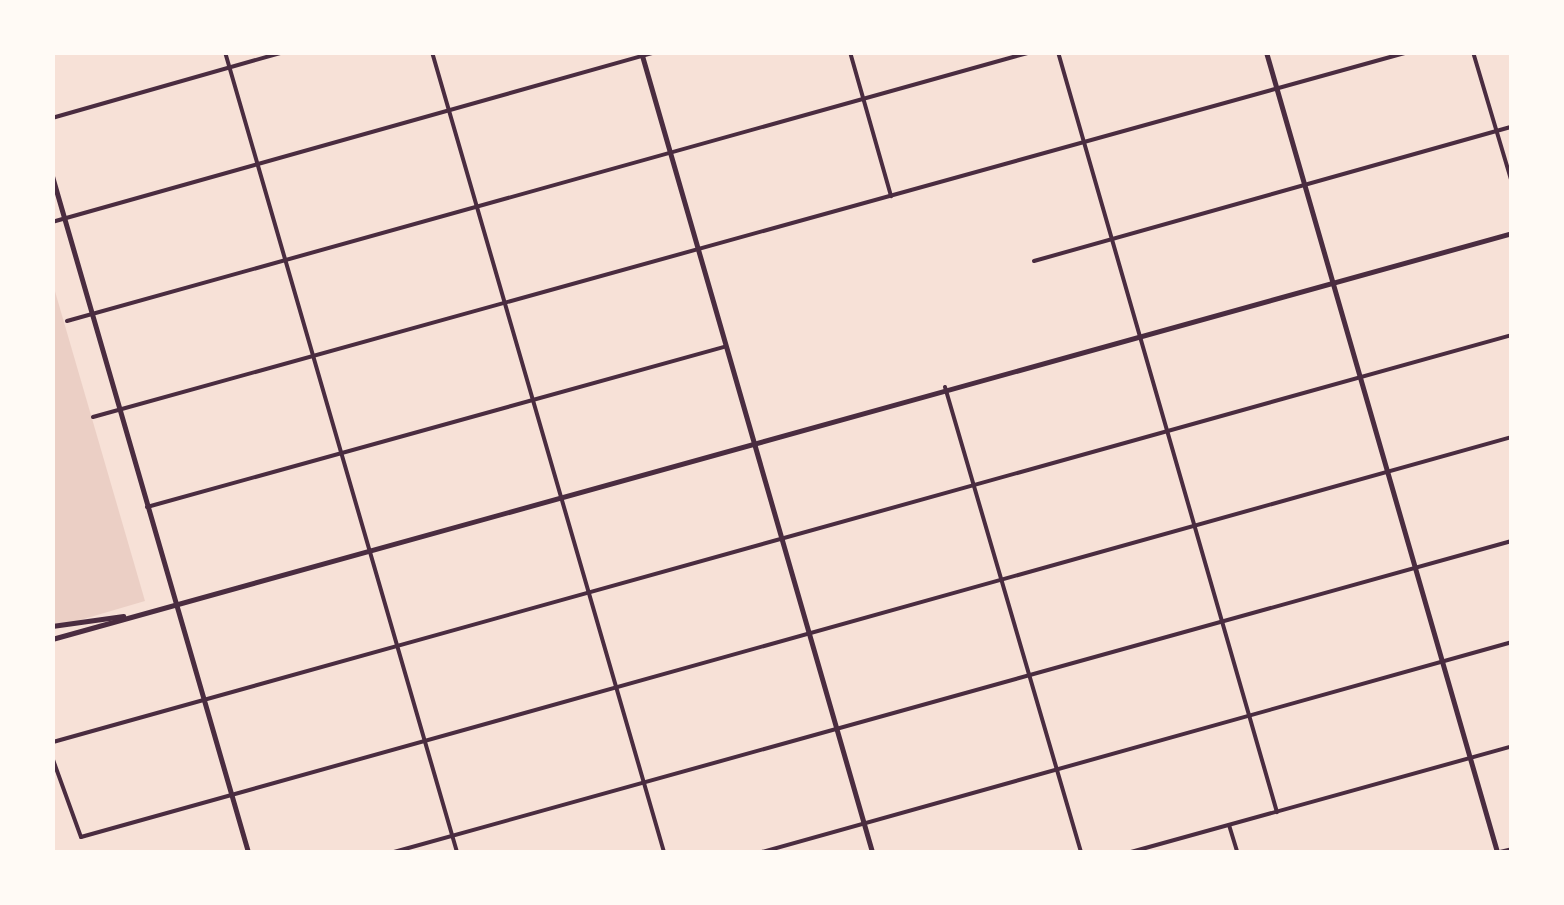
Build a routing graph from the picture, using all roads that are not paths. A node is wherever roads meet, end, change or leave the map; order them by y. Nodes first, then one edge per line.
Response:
1 (225, 52) edge
2 (284, 52) edge
3 (432, 52) edge
4 (656, 52) edge
5 (850, 52) edge
6 (1031, 52) edge
7 (1058, 52) edge
8 (1266, 52) edge
9 (1408, 52) edge
10 (1474, 52) edge
11 (641, 54) edge
12 (229, 68) junction
13 (1276, 89) junction
14 (863, 99) junction
15 (449, 110) junction
16 (52, 118) edge
17 (1512, 127) edge
18 (1497, 131) junction
19 (1083, 142) junction
20 (669, 153) junction
21 (257, 164) junction
22 (52, 176) edge
23 (1512, 183) edge
24 (1304, 184) junction
25 (891, 196) junction
26 (476, 206) junction
27 (64, 218) junction
28 (52, 222) edge
29 (1512, 232) edge
30 (1110, 239) junction
31 (697, 250) junction
32 (284, 260) junction
33 (1034, 261) dead end
34 (1332, 282) junction
35 (504, 303) junction
36 (93, 313) junction
37 (67, 321) dead end
38 (1512, 334) edge
39 (1138, 335) junction
40 (724, 347) junction
41 (312, 357) junction
42 (1358, 376) junction
43 (945, 387) junction
44 (532, 400) junction
45 (120, 410) junction
46 (92, 417) dead end
47 (1165, 431) junction
48 (1512, 438) edge
49 (752, 442) junction
50 (339, 454) junction
51 (1386, 472) junction
52 (973, 486) junction
53 (559, 494) junction
54 (148, 508) junction
55 (1193, 527) junction
56 (780, 539) junction
57 (1512, 541) edge
58 (368, 547) junction
59 (1414, 568) junction
60 (1000, 580) junction
61 (588, 592) junction
62 (175, 603) junction
63 (123, 616) junction
64 (1222, 621) junction
65 (52, 626) edge
66 (808, 634) junction
67 (52, 639) edge
68 (1512, 642) edge
69 (396, 646) junction
70 (1442, 662) junction
71 (1029, 674) junction
72 (615, 688) junction
73 (203, 700) junction
74 (1250, 716) junction
75 (836, 728) junction
76 (424, 741) junction
77 (52, 742) edge
78 (1512, 746) edge
79 (52, 758) edge
80 (1470, 758) junction
81 (1057, 770) junction
82 (643, 782) junction
83 (232, 795) junction
84 (1277, 812) junction
85 (864, 824) junction
86 (1229, 825) junction
87 (452, 836) junction
88 (1512, 849) edge
89 (248, 852) edge
90 (394, 852) edge
91 (457, 852) edge
92 (664, 852) edge
93 (762, 852) edge
94 (872, 852) edge
95 (1081, 852) edge
96 (1132, 852) edge
97 (1237, 852) edge
98 (1498, 852) edge

1 - 12 street
2 - 12 street
3 - 15 street
4 - 11 street
5 - 14 street
6 - 14 street
7 - 19 street
8 - 13 street
9 - 13 street
10 - 18 street
11 - 15 street
11 - 20 street
12 - 16 street
12 - 21 street
13 - 19 street
13 - 24 street
14 - 20 street
14 - 25 street
15 - 21 street
15 - 26 street
17 - 18 street
18 - 23 street
18 - 24 street
19 - 25 street
19 - 30 street
20 - 26 street
20 - 31 street
21 - 27 street
21 - 32 street
22 - 27 street
24 - 30 street
24 - 34 street
25 - 31 street
26 - 32 street
26 - 35 street
27 - 28 street
27 - 36 street
29 - 34 street
30 - 33 street
30 - 39 street
31 - 35 street
31 - 40 street
32 - 36 street
32 - 41 street
34 - 39 street
34 - 42 street
35 - 41 street
35 - 44 street
36 - 37 street
36 - 45 street
38 - 42 street
39 - 43 street
39 - 47 street
40 - 44 street
40 - 49 street
41 - 45 street
41 - 50 street
42 - 47 street
42 - 51 street
43 - 49 street
43 - 52 street
44 - 50 street
44 - 53 street
45 - 46 street
45 - 54 street
47 - 52 street
47 - 55 street
48 - 51 street
49 - 53 street
49 - 56 street
50 - 54 street
50 - 58 street
51 - 55 street
51 - 59 street
52 - 56 street
52 - 60 street
53 - 58 street
53 - 61 street
54 - 62 street
55 - 60 street
55 - 64 street
56 - 61 street
56 - 66 street
57 - 59 street
58 - 62 street
58 - 69 street
59 - 64 street
59 - 70 street
60 - 66 street
60 - 71 street
61 - 69 street
61 - 72 street
62 - 63 street
62 - 73 street
63 - 65 street
63 - 67 street
64 - 71 street
64 - 74 street
66 - 72 street
66 - 75 street
68 - 70 street
69 - 73 street
69 - 76 street
70 - 74 street
70 - 80 street
71 - 75 street
71 - 81 street
72 - 76 street
72 - 82 street
73 - 77 street
73 - 83 street
74 - 81 street
74 - 84 street
75 - 82 street
75 - 85 street
76 - 83 street
76 - 87 street
78 - 80 street
79 - 83 street
80 - 84 street
80 - 98 street
81 - 85 street
81 - 95 street
82 - 87 street
82 - 92 street
83 - 89 street
84 - 86 street
85 - 93 street
85 - 94 street
86 - 96 street
86 - 97 street
87 - 90 street
87 - 91 street
88 - 98 street

